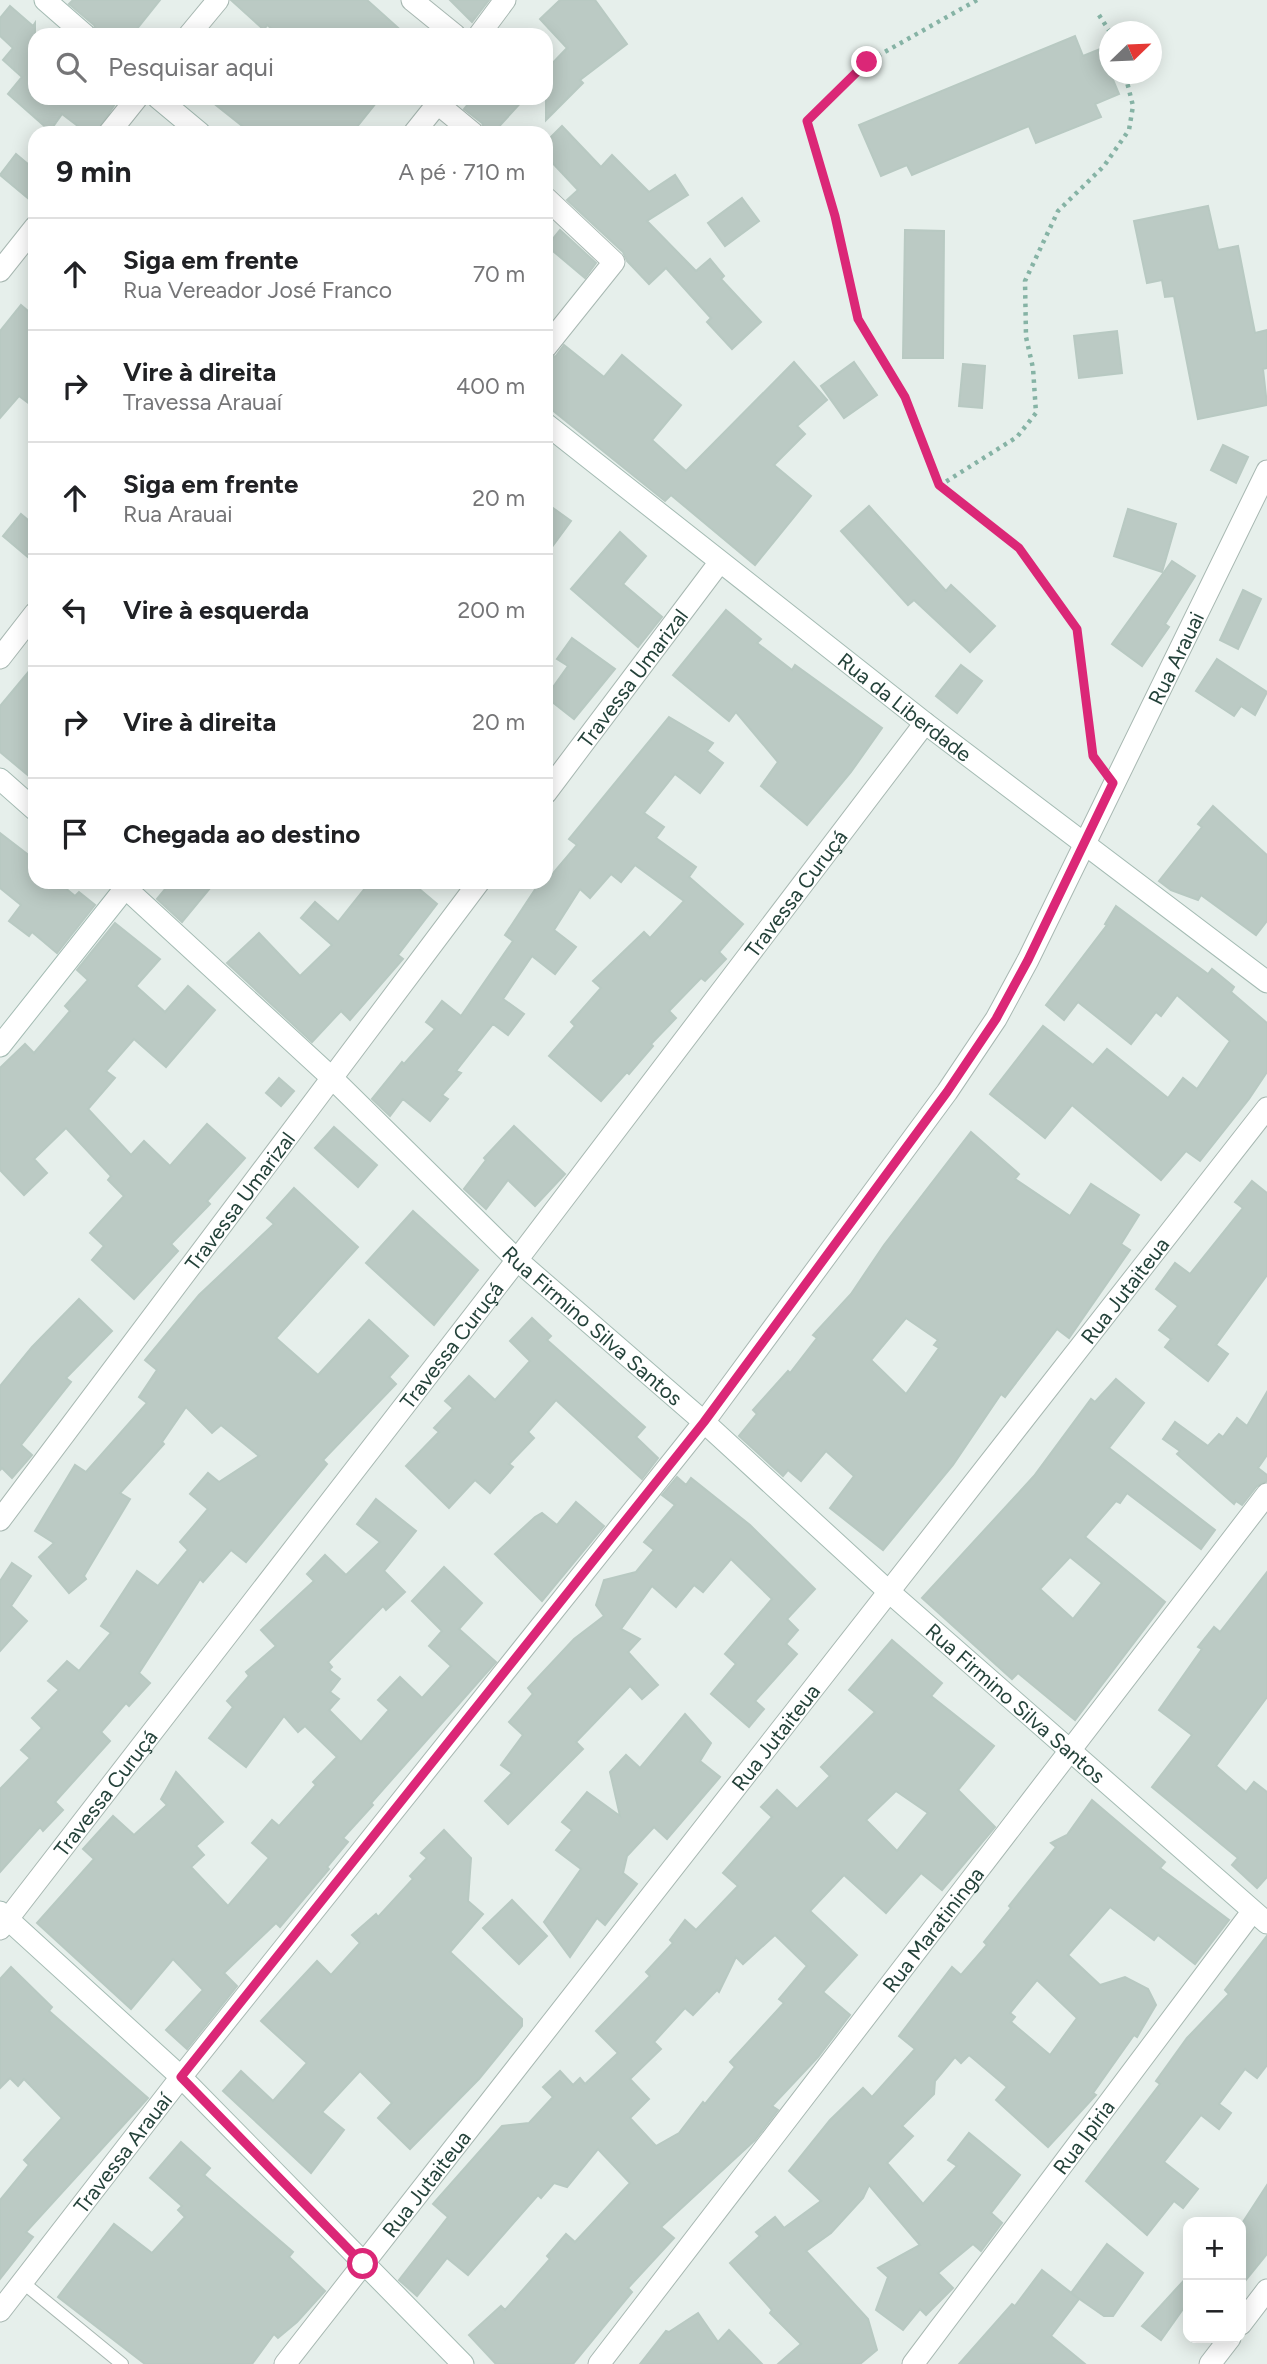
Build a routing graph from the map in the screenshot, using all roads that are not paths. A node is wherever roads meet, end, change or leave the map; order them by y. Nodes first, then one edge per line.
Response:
1 (45, 0) edge
2 (218, 0) edge
3 (412, 0) edge
4 (505, 0) edge
5 (77, 28) edge
6 (195, 28) edge
7 (446, 28) edge
8 (484, 28) edge
9 (131, 105) edge
10 (166, 105) edge
11 (437, 105) edge
12 (444, 105) edge
13 (115, 126) edge
14 (192, 126) edge
15 (420, 126) edge
16 (466, 126) edge
17 (553, 205) edge
18 (28, 236) edge
19 (0, 271) edge
20 (553, 337) edge
21 (553, 430) edge
22 (1267, 471) edge
23 (719, 563) junction
24 (28, 622) edge
25 (0, 658) edge
26 (925, 723) junction
27 (0, 779) edge
28 (553, 784) edge
29 (28, 804) edge
30 (1084, 844) junction
31 (121, 889) edge
32 (130, 889) edge
33 (474, 889) edge
34 (1267, 982) edge
35 (0, 1046) edge
36 (332, 1078) junction
37 (1267, 1108) edge
38 (517, 1260) junction
39 (704, 1422) junction
40 (1267, 1494) edge
41 (0, 1520) edge
42 (887, 1590) junction
43 (1072, 1752) junction
44 (1260, 1917) edge
45 (3, 1920) edge
46 (181, 2077) junction
47 (363, 2264) junction
48 (21, 2281) junction
49 (1267, 2290) edge
50 (0, 2311) edge
51 (1246, 2317) edge
52 (1226, 2343) edge
53 (122, 2364) edge
54 (285, 2364) edge
55 (463, 2364) edge
56 (599, 2364) edge
57 (913, 2364) edge
58 (1210, 2364) edge

1 - 5 street
2 - 6 street
3 - 7 street
4 - 8 street
9 - 13 street
10 - 14 street
11 - 15 street
12 - 16 street
17 - 20 street
18 - 19 street
21 - 23 street, Rua da Liberdade
22 - 30 street, Rua Arauai
23 - 26 street, Rua da Liberdade
23 - 28 street, Travessa Umarizal
24 - 25 street
26 - 30 street, Rua da Liberdade
26 - 38 street, Travessa Curuçá
27 - 29 street
30 - 34 street, Rua da Liberdade
30 - 39 street, Travessa Arauaí
31 - 35 street
32 - 36 street, Rua Firmino Silva Santos
33 - 36 street, Travessa Umarizal
36 - 38 street, Rua Firmino Silva Santos
36 - 41 street, Travessa Umarizal
37 - 42 street, Rua Jutaiteua
38 - 39 street, Rua Firmino Silva Santos
38 - 45 street, Travessa Curuçá
39 - 42 street, Rua Firmino Silva Santos
39 - 46 street, Travessa Arauaí
40 - 43 street, Rua Maratininga
42 - 43 street, Rua Firmino Silva Santos
42 - 47 street, Rua Jutaiteua
43 - 44 street, Rua Firmino Silva Santos
43 - 56 street, Rua Maratininga
44 - 57 street, Rua Ipiria
45 - 46 street
46 - 47 street
46 - 48 street, Travessa Arauaí
47 - 54 street, Rua Jutaiteua
47 - 55 street
48 - 50 street, Travessa Arauaí
48 - 53 lane
49 - 51 street
52 - 58 street

